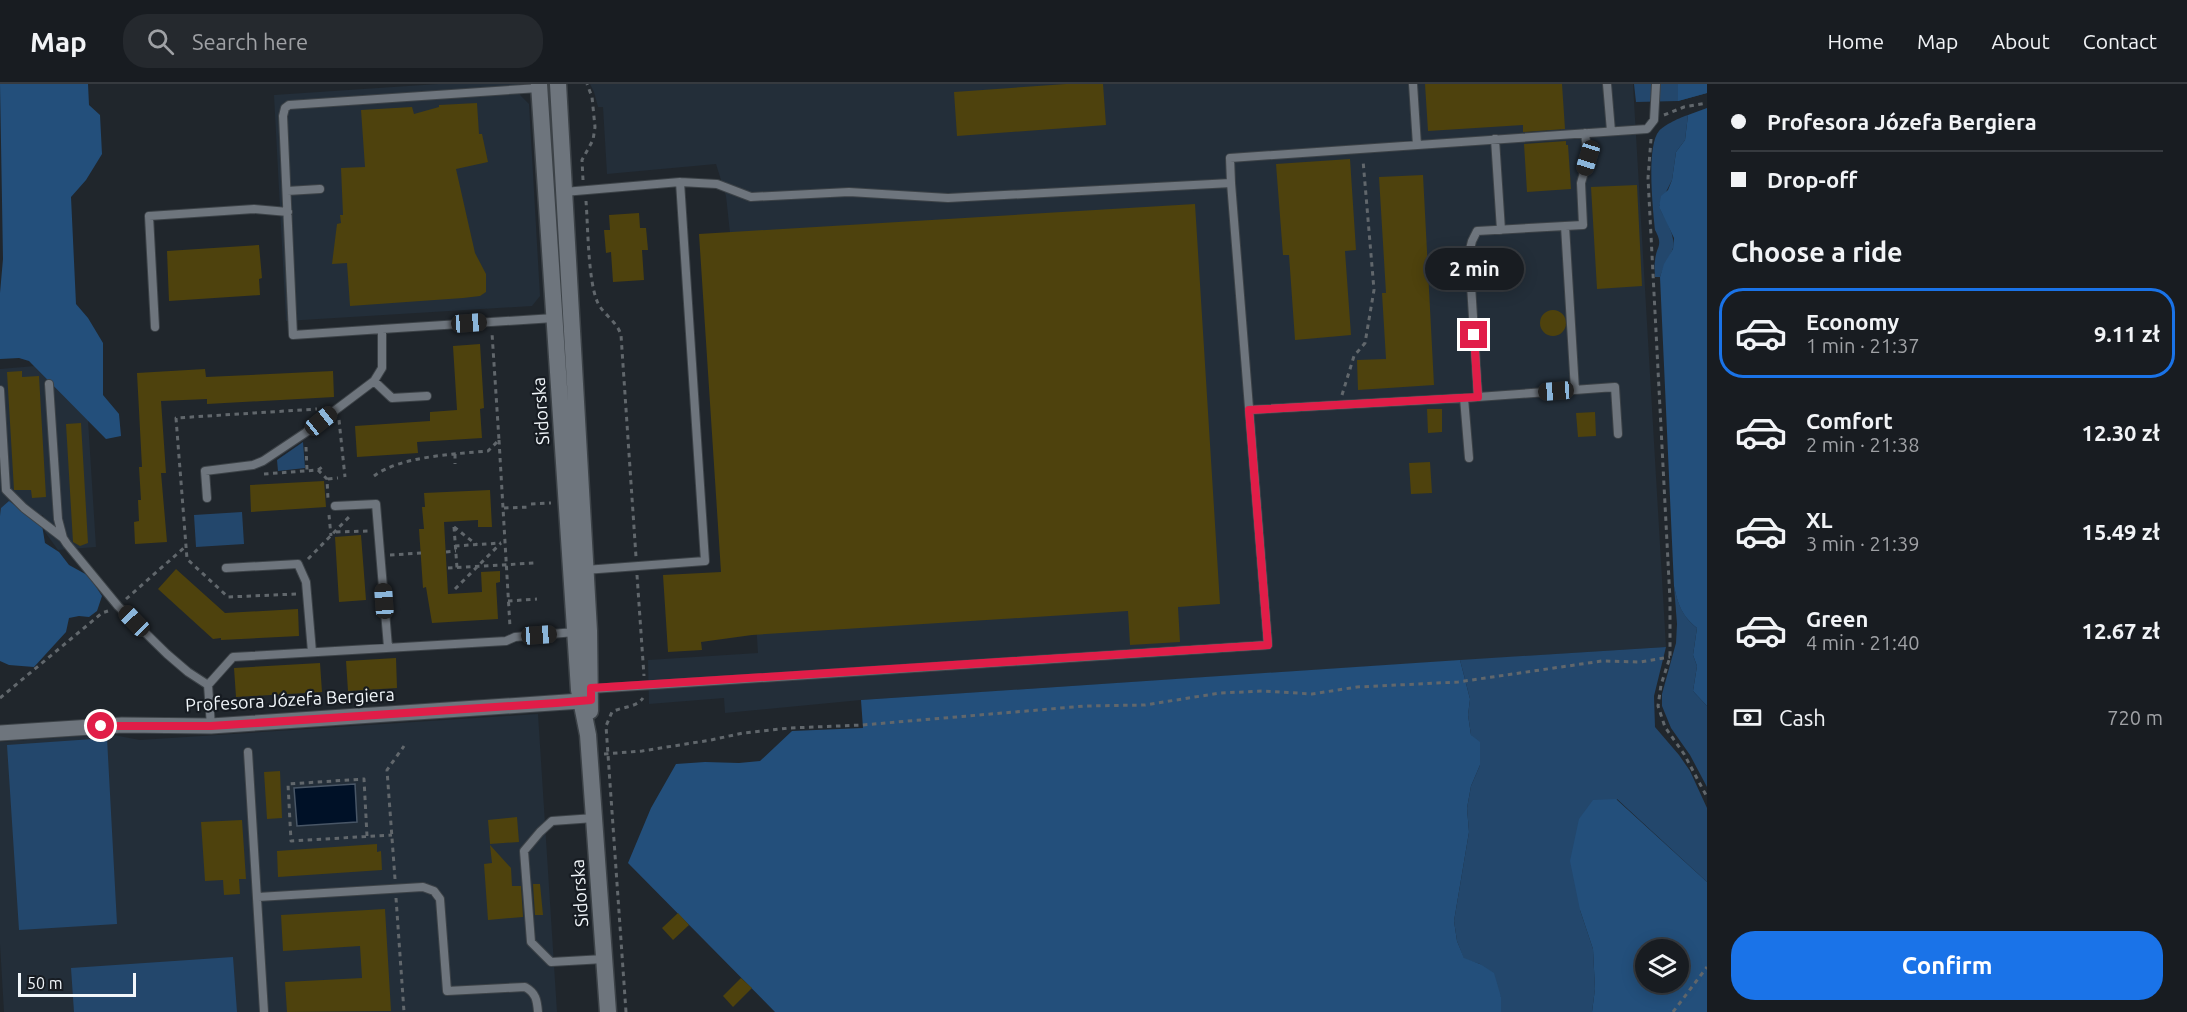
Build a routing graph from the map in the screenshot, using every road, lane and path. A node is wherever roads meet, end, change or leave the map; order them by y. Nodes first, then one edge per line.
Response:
1 (587, 84) edge
2 (1413, 84) edge
3 (1607, 84) edge
4 (1656, 84) edge
5 (558, 85) edge
6 (539, 86) edge
7 (1707, 103) edge
8 (1654, 120) junction
9 (1516, 128) dead end
10 (1611, 131) junction
11 (1585, 133) junction
12 (1516, 138) junction
13 (1495, 139) junction
14 (1418, 145) junction
15 (1362, 149) junction
16 (583, 179) dead end
17 (680, 182) junction
18 (1231, 183) junction
19 (320, 189) dead end
20 (287, 191) junction
21 (564, 192) junction
22 (546, 193) junction
23 (586, 201) dead end
24 (288, 212) junction
25 (1565, 226) junction
26 (1501, 230) junction
27 (562, 317) junction
28 (491, 322) junction
29 (155, 327) dead end
30 (382, 329) junction
31 (574, 370) junction
32 (558, 380) junction
33 (374, 381) junction
34 (50, 384) dead end
35 (0, 390) edge
36 (1575, 390) junction
37 (427, 396) dead end
38 (1478, 397) junction
39 (1464, 398) junction
40 (1340, 405) junction
41 (338, 407) junction
42 (1249, 410) junction
43 (305, 433) junction
44 (1618, 434) dead end
45 (499, 440) junction
46 (455, 454) junction
47 (1469, 458) dead end
48 (455, 464) dead end
49 (325, 465) dead end
50 (307, 470) junction
51 (318, 470) junction
52 (254, 475) dead end
53 (374, 476) dead end
54 (338, 477) dead end
55 (345, 477) dead end
56 (327, 479) junction
57 (207, 498) dead end
58 (551, 503) dead end
59 (332, 504) joint
60 (362, 504) junction
61 (504, 508) junction
62 (329, 513) dead end
63 (379, 531) junction
64 (334, 532) junction
65 (331, 536) junction
66 (63, 538) junction
67 (504, 543) junction
68 (477, 545) junction
69 (186, 546) junction
70 (456, 546) junction
71 (456, 551) junction
72 (446, 552) dead end
73 (421, 553) dead end
74 (381, 555) junction
75 (307, 560) dead end
76 (535, 563) dead end
77 (507, 565) junction
78 (636, 566) junction
79 (478, 567) junction
80 (225, 568) dead end
81 (448, 568) dead end
82 (457, 568) junction
83 (578, 570) junction
84 (455, 590) dead end
85 (307, 594) junction
86 (537, 599) dead end
87 (508, 601) junction
88 (118, 606) junction
89 (583, 631) junction
90 (515, 637) junction
91 (388, 647) junction
92 (312, 652) junction
93 (1670, 657) junction
94 (644, 677) dead end
95 (208, 685) junction
96 (645, 692) dead end
97 (586, 695) junction
98 (0, 699) edge
99 (211, 726) junction
100 (0, 733) edge
101 (404, 746) dead end
102 (248, 752) dead end
103 (609, 753) junction
104 (590, 755) junction
105 (1707, 797) edge
106 (594, 818) junction
107 (392, 835) junction
108 (367, 836) junction
109 (396, 889) junction
110 (258, 897) junction
111 (604, 959) junction
112 (1707, 968) edge
113 (264, 1012) edge
114 (404, 1012) edge
115 (538, 1012) edge
116 (608, 1012) edge
117 (626, 1012) edge
118 (1672, 1012) edge

1 - 16 path
2 - 14 lane
3 - 10 lane
4 - 8 lane
5 - 6 street
5 - 21 street, Sidorska
6 - 20 lane
6 - 22 street, Sidorska
7 - 8 path
8 - 10 lane
8 - 93 path
9 - 12 lane
10 - 11 lane
11 - 12 lane
11 - 25 lane
12 - 13 lane
13 - 14 lane
13 - 26 lane
14 - 15 lane
15 - 18 lane
15 - 40 path
17 - 18 lane
17 - 21 lane
17 - 78 lane
18 - 42 lane
19 - 20 lane
20 - 24 lane
21 - 22 street
21 - 27 street, Sidorska
22 - 27 street, Sidorska
23 - 78 path
24 - 29 lane
24 - 30 lane
25 - 26 lane
25 - 36 lane
26 - 38 lane
27 - 28 lane
27 - 31 street, Sidorska
27 - 32 street, Sidorska
28 - 30 lane
28 - 45 path
30 - 33 lane
31 - 32 street
31 - 83 street, Sidorska
32 - 83 street, Sidorska
33 - 37 lane
33 - 41 lane
34 - 66 lane
35 - 66 lane
36 - 38 lane
36 - 44 lane
38 - 39 lane
39 - 40 lane
39 - 47 lane
40 - 42 lane
41 - 43 lane
41 - 55 path
41 - 69 path
42 - 97 lane
43 - 50 path
43 - 57 lane
45 - 46 path
45 - 61 path
46 - 48 path
46 - 53 path
49 - 51 path
50 - 51 path
50 - 52 path
51 - 56 path
54 - 56 path
56 - 59 path
58 - 61 path
59 - 60 lane
60 - 63 lane
60 - 64 path
61 - 67 path
62 - 65 path
63 - 64 path
63 - 74 lane
64 - 65 path
65 - 75 path
66 - 88 lane
67 - 68 path
67 - 77 path
67 - 79 path
68 - 70 path
68 - 70 path
69 - 85 path
69 - 88 path
70 - 71 path
71 - 72 path
71 - 82 path
73 - 74 path
74 - 91 lane
76 - 77 path
77 - 79 path
77 - 87 path
78 - 83 lane
78 - 94 path
79 - 82 path
79 - 84 path
80 - 85 lane
81 - 82 path
83 - 89 street, Sidorska
85 - 92 lane
86 - 87 path
87 - 90 path
88 - 95 lane
88 - 98 path
89 - 90 lane
89 - 97 street, Sidorska
90 - 91 lane
91 - 92 lane
92 - 95 lane
93 - 103 path
93 - 105 path
95 - 99 lane
96 - 103 path
97 - 99 street, Profesora Józefa Bergiera
97 - 104 street, Sidorska
99 - 100 street, Profesora Józefa Bergiera
101 - 107 path
102 - 110 lane
103 - 104 path
103 - 117 path
104 - 106 street, Sidorska
106 - 111 street, Sidorska
106 - 111 lane
107 - 108 path
107 - 109 path
108 - 108 path
109 - 110 lane
109 - 114 path
109 - 115 lane
110 - 113 lane
111 - 116 street, Sidorska
112 - 118 path

